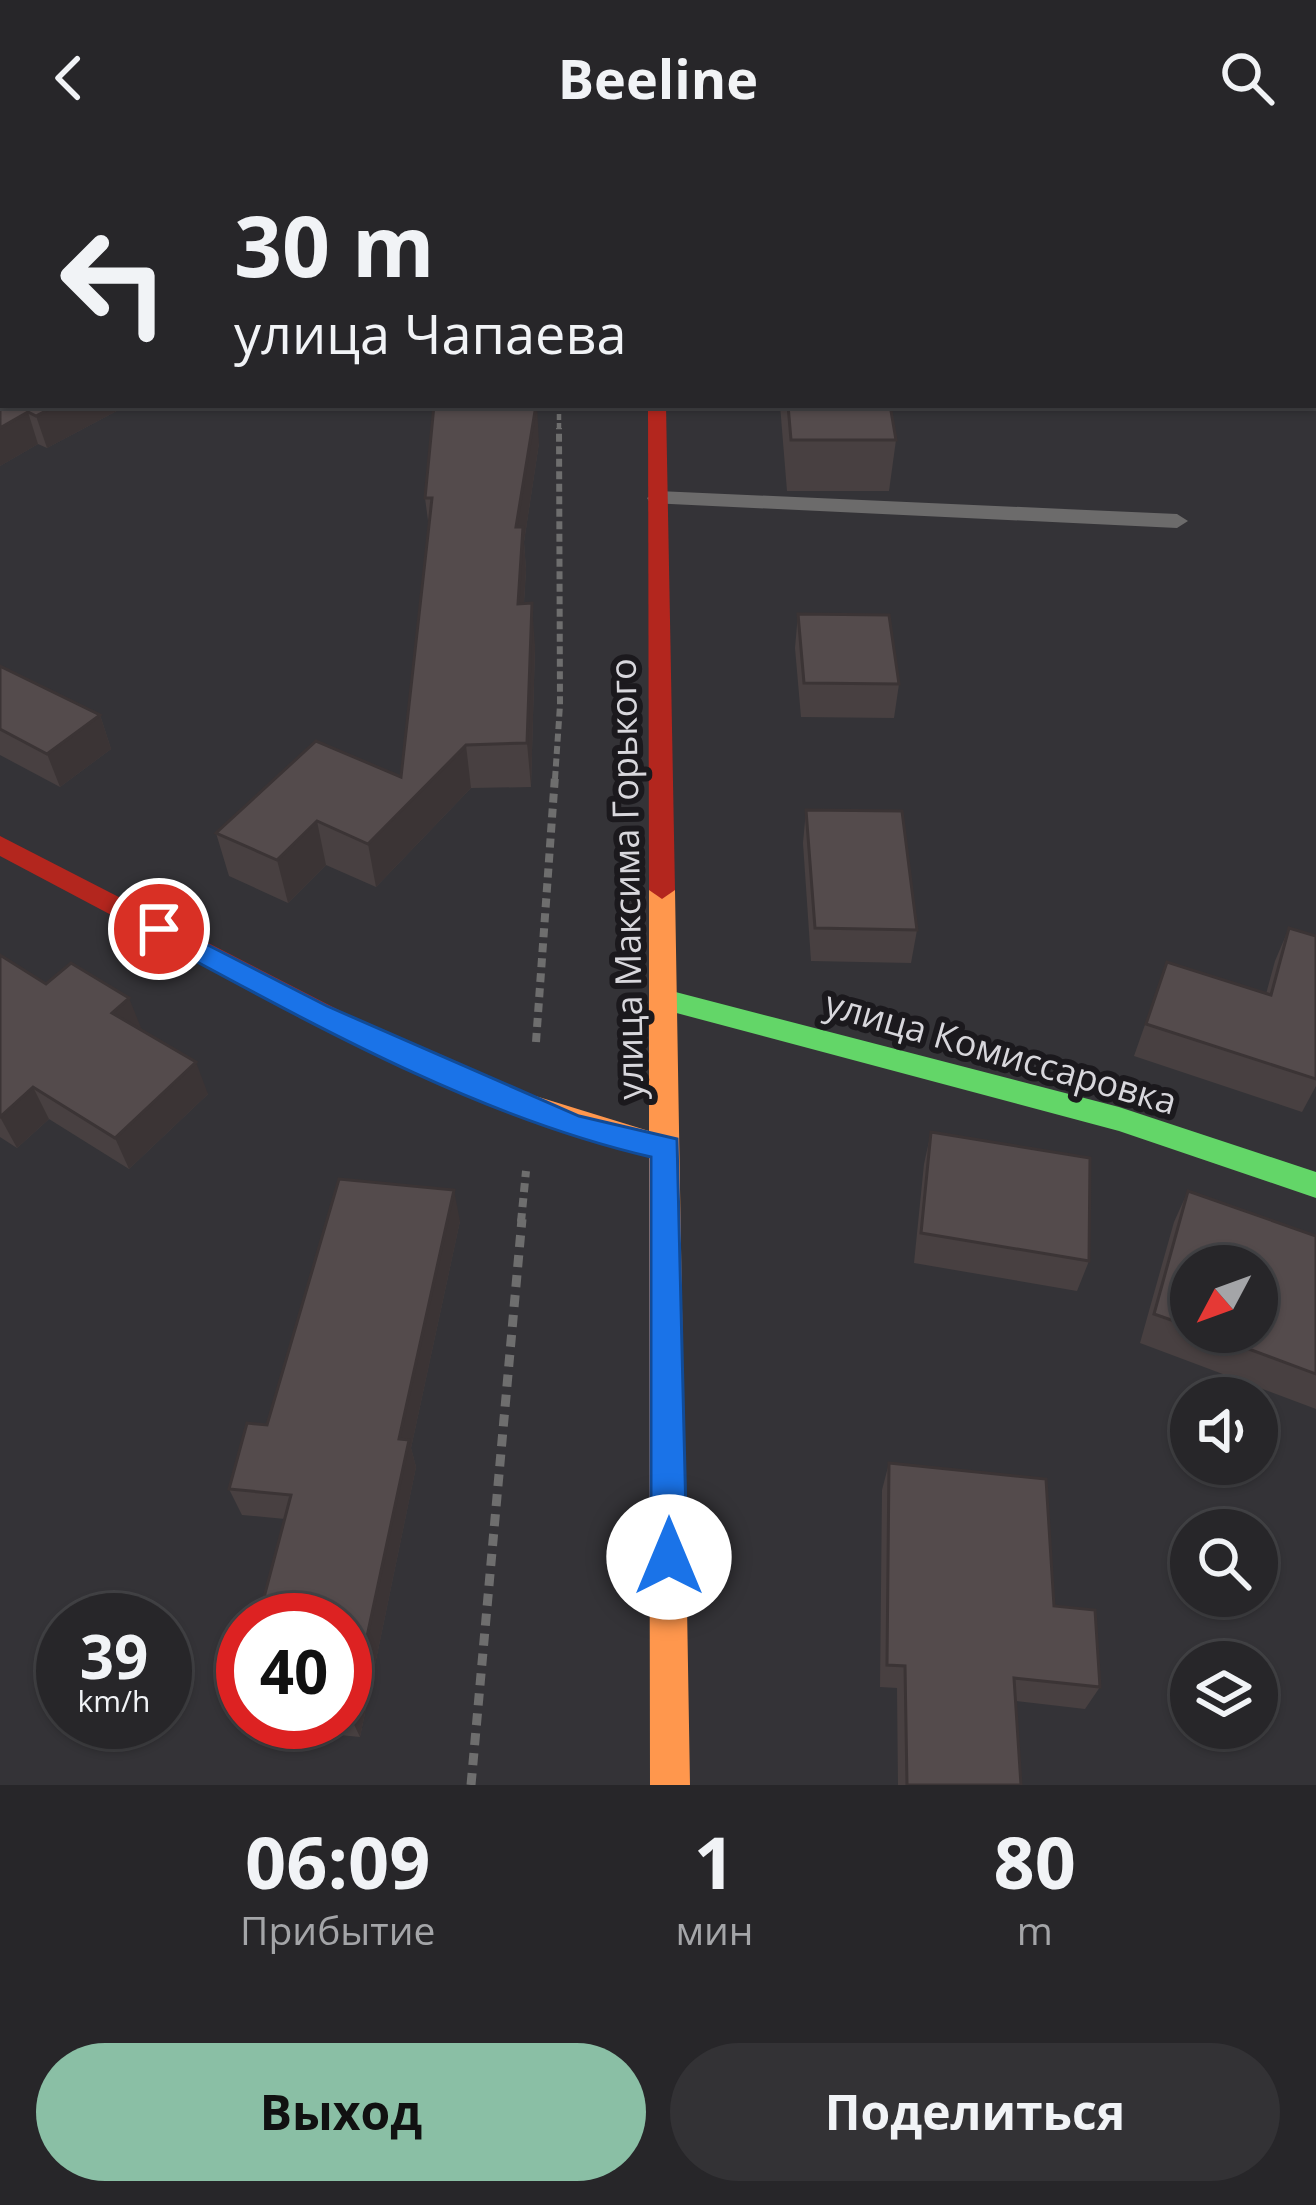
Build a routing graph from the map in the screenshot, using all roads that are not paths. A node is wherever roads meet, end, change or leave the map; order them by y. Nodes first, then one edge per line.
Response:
1 (656, 408) edge
2 (658, 498) junction
3 (1177, 521) dead end
4 (0, 845) edge
5 (664, 1000) junction
6 (666, 1148) junction
7 (1316, 1185) edge
8 (670, 1785) edge

1 - 2 street, улица Максима Горького
2 - 3 lane
2 - 5 street, улица Максима Горького
4 - 6 street
5 - 6 street, улица Максима Горького
5 - 7 street, улица Комиссаровка
6 - 8 street, улица Максима Горького

